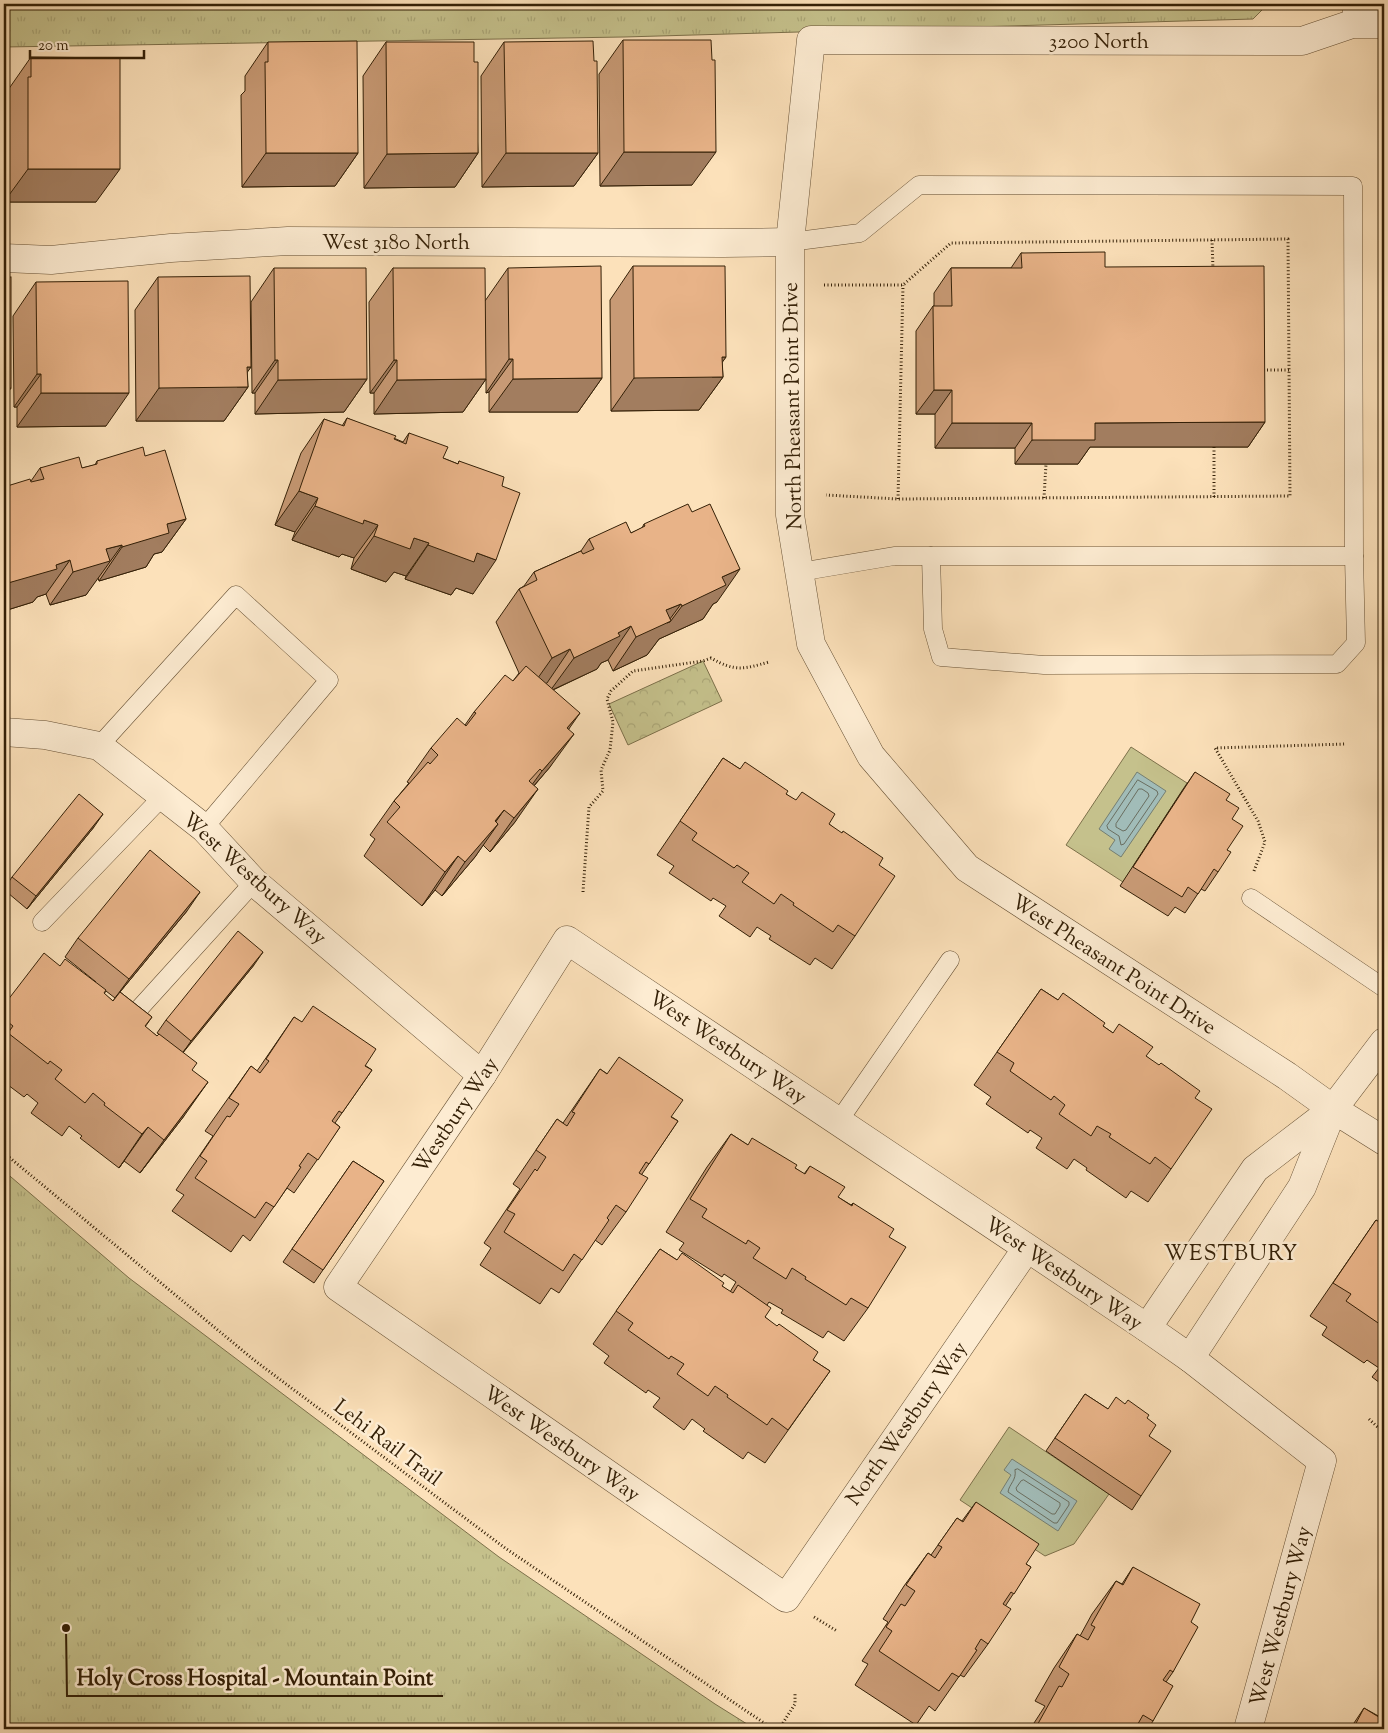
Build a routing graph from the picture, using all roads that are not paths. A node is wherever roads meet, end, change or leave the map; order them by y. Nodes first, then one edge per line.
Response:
1 (1352, 14) edge
2 (1384, 24) edge
3 (810, 40) joint
4 (790, 242) junction
5 (4, 258) edge
6 (931, 556) junction
7 (1354, 556) junction
8 (799, 572) junction
9 (4, 732) edge
10 (99, 746) junction
11 (871, 756) joint
12 (163, 796) junction
13 (204, 828) junction
14 (254, 882) junction
15 (1251, 898) dead end
16 (42, 922) dead end
17 (567, 940) joint
18 (950, 960) dead end
19 (1384, 988) edge
20 (138, 1010) edge
21 (1384, 1042) edge
22 (482, 1075) junction
23 (1333, 1110) junction
24 (838, 1122) junction
25 (1384, 1140) edge
26 (1027, 1248) junction
27 (338, 1287) joint
28 (1147, 1328) junction
29 (1190, 1358) junction
30 (786, 1598) joint
31 (1248, 1729) edge

1 - 2 street, 3200 North
1 - 3 street, 3200 North
3 - 4 street, North Pheasant Point Drive
4 - 5 street, West 3180 North
4 - 7 lane
4 - 8 street, North Pheasant Point Drive
6 - 7 lane
6 - 7 lane
6 - 8 lane
8 - 11 street, North Pheasant Point Drive
9 - 10 street, West Westbury Way
10 - 12 street, West Westbury Way
10 - 13 lane
11 - 23 street, West Pheasant Point Drive
12 - 13 street, West Westbury Way
12 - 16 lane
13 - 14 street, West Westbury Way
14 - 20 lane
14 - 22 street, West Westbury Way
15 - 19 lane
17 - 22 street, Westbury Way
17 - 24 street, West Westbury Way
18 - 24 lane
21 - 23 street
22 - 27 street, Westbury Way
23 - 25 street, West Pheasant Point Drive
23 - 28 street
23 - 29 street
24 - 26 street, West Westbury Way
26 - 28 street, West Westbury Way
26 - 30 street, North Westbury Way
27 - 30 street, West Westbury Way
28 - 29 street, West Westbury Way
29 - 31 street, West Westbury Way

